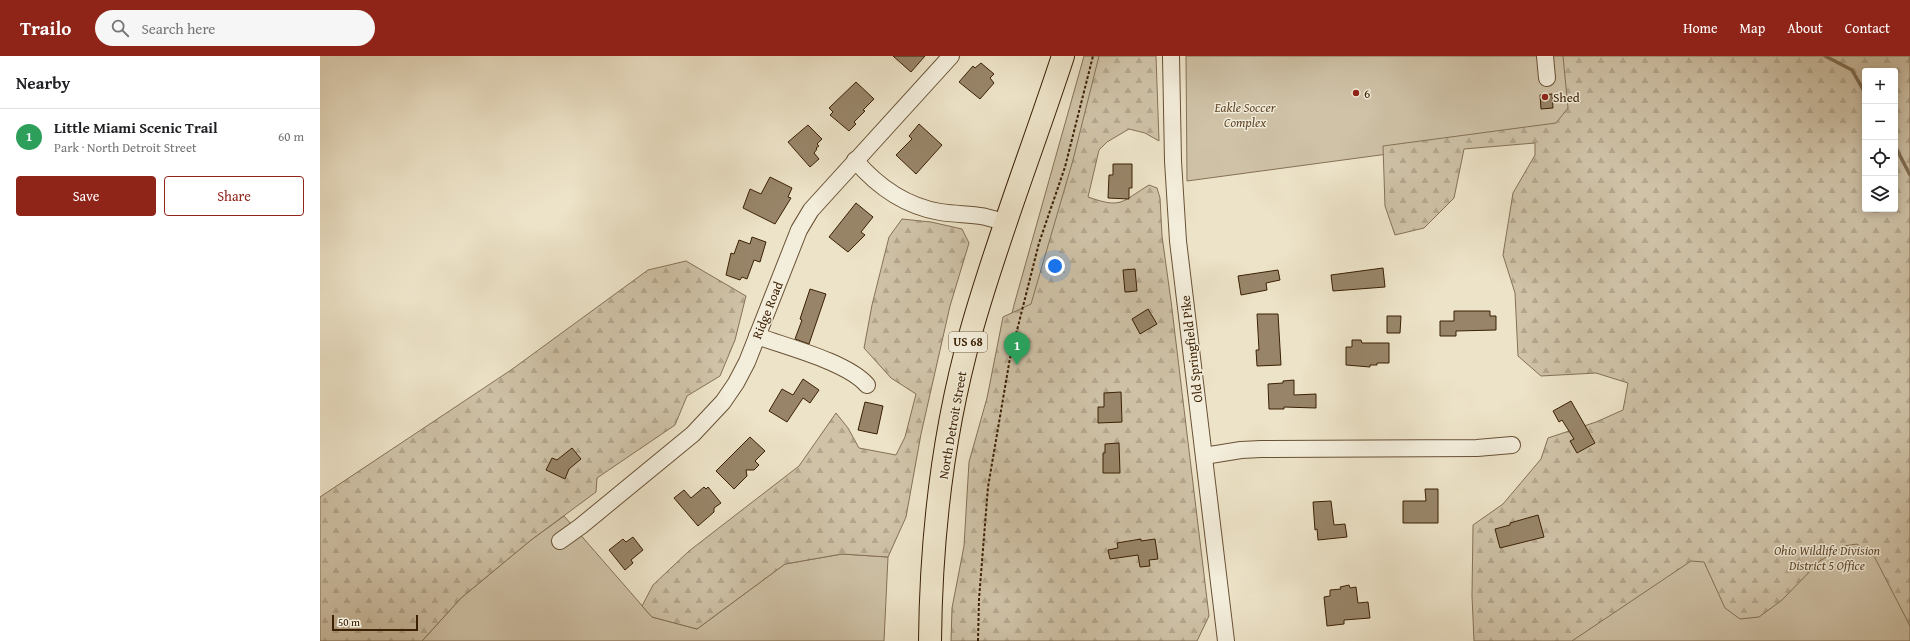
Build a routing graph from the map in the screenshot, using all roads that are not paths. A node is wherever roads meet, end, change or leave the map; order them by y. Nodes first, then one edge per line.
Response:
1 (951, 56) edge
2 (1063, 56) edge
3 (1171, 56) edge
4 (1545, 56) edge
5 (1547, 78) dead end
6 (855, 160) junction
7 (1006, 224) junction
8 (757, 336) junction
9 (867, 385) dead end
10 (1512, 445) dead end
11 (1204, 456) junction
12 (560, 541) dead end
13 (930, 641) edge
14 (1226, 641) edge

1 - 6 street, Ridge Road
2 - 7 highway, North Detroit Street / US 68
3 - 11 street, Old Springfield Pike
4 - 5 street
6 - 7 street
6 - 8 street, Ridge Road
7 - 13 highway, North Detroit Street / US 68
8 - 9 street
8 - 12 street, Ridge Road
10 - 11 street
11 - 14 street, Old Springfield Pike

